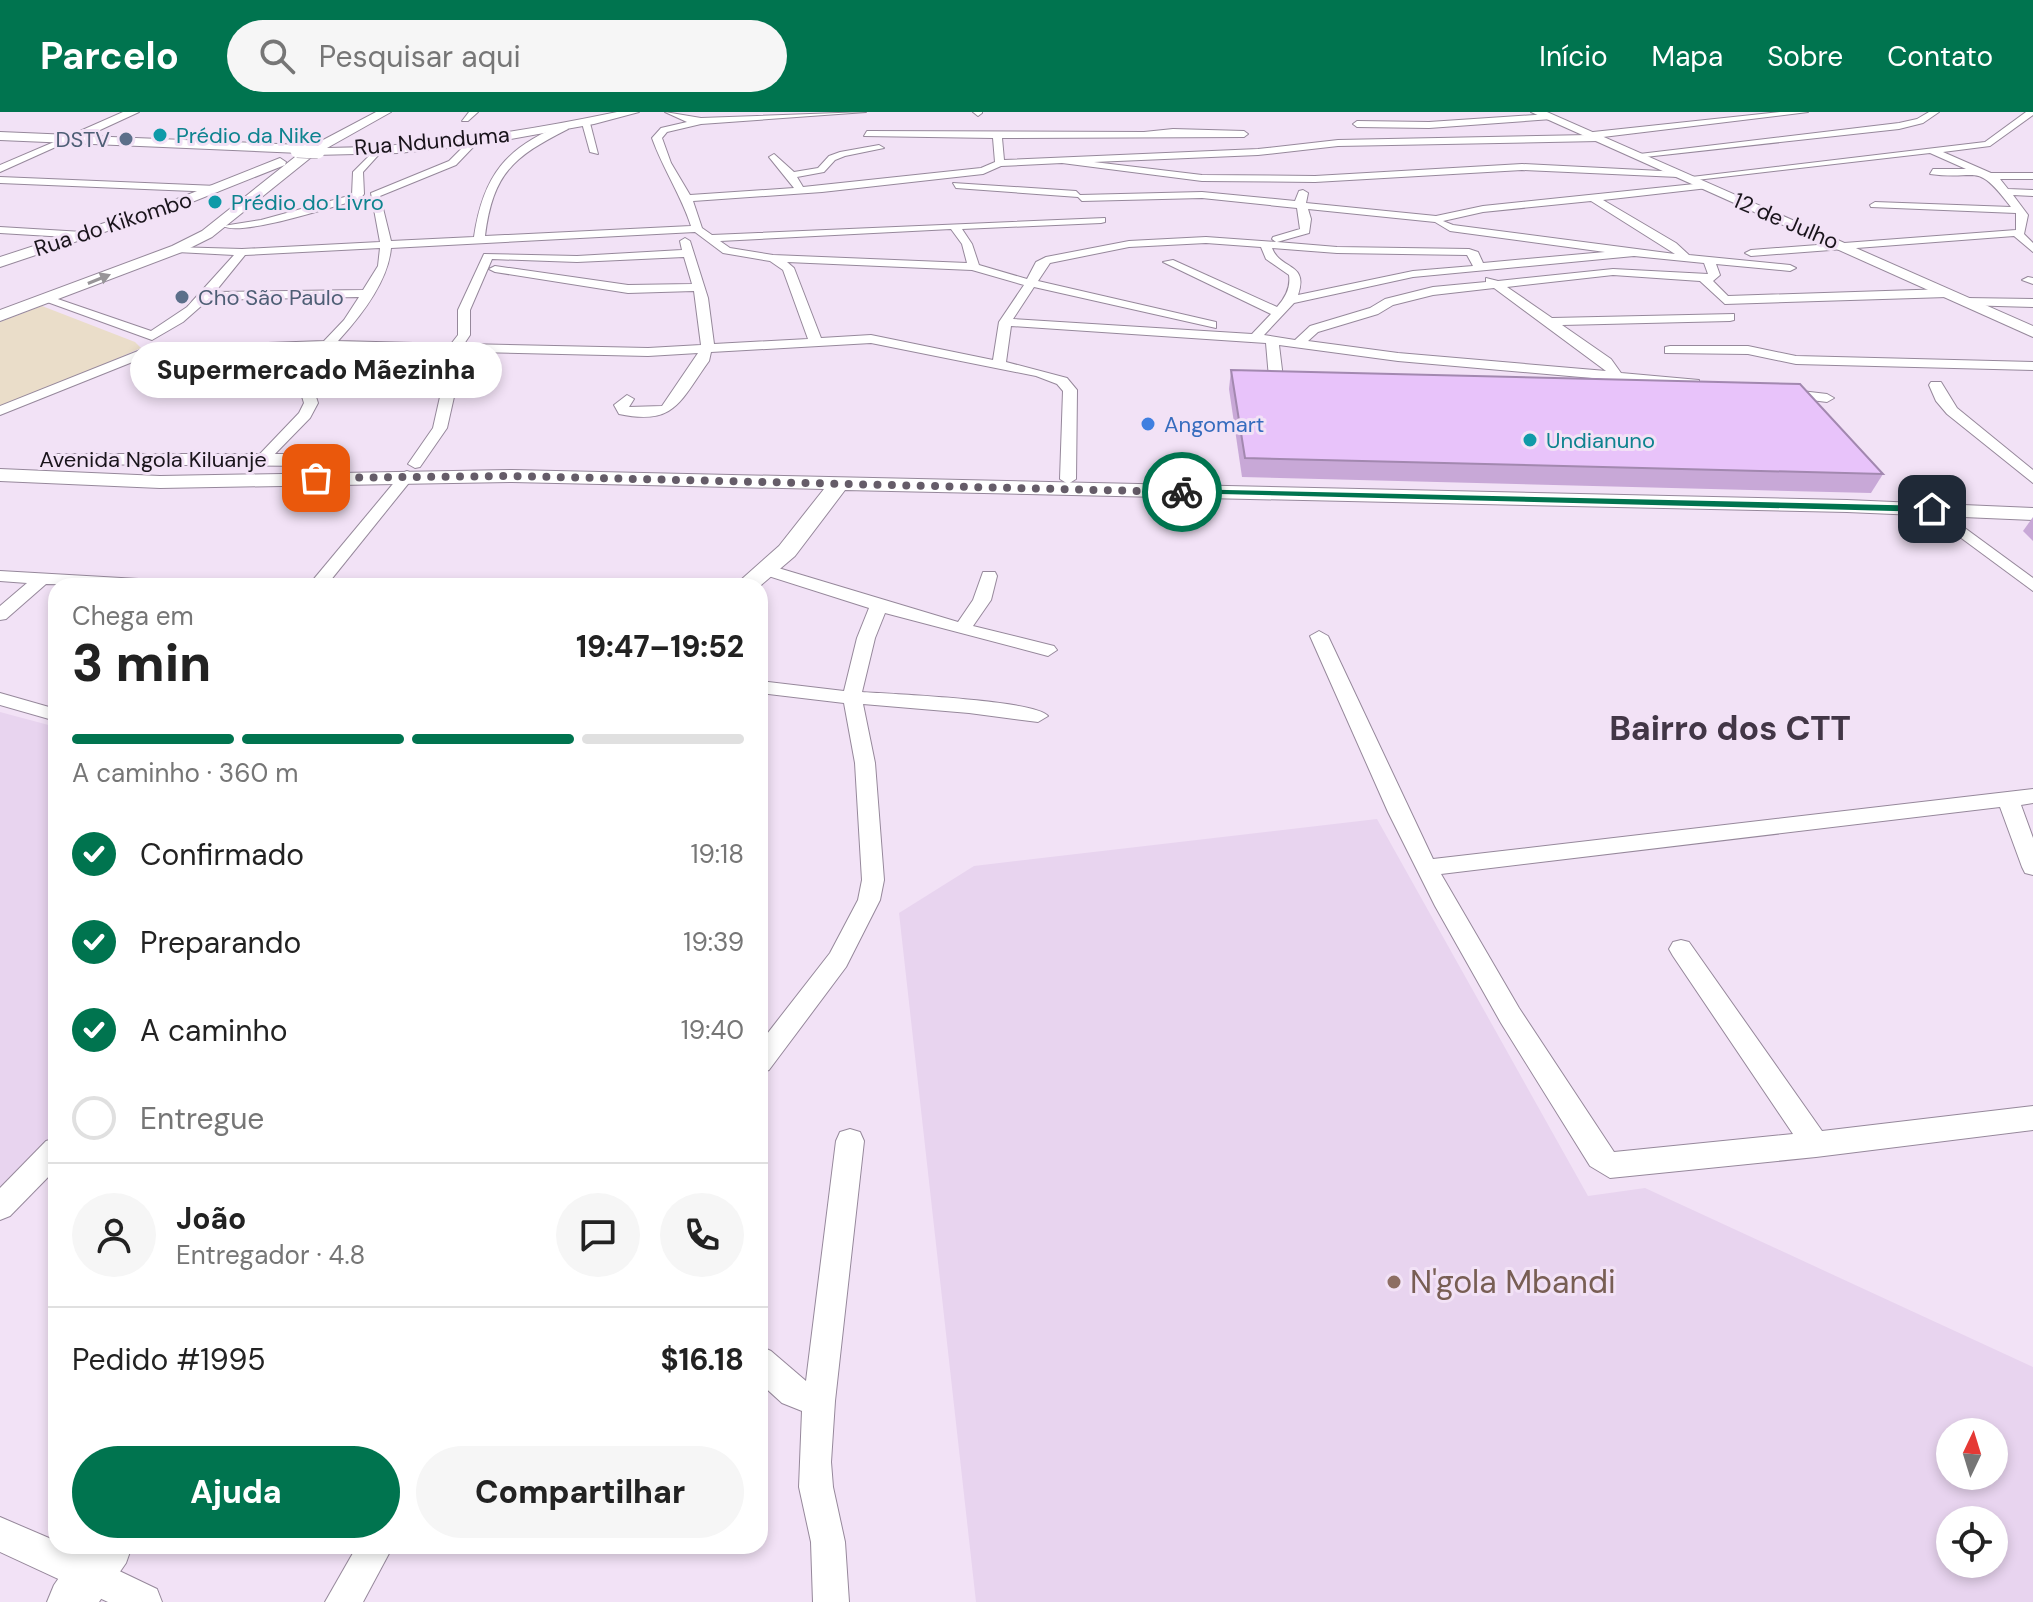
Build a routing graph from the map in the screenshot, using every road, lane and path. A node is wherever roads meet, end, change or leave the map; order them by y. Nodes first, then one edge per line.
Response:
1 (133, 112) edge
2 (369, 112) edge
3 (376, 112) edge
4 (385, 112) edge
5 (393, 112) edge
6 (474, 112) edge
7 (622, 112) edge
8 (633, 112) edge
9 (669, 112) edge
10 (849, 112) edge
11 (862, 112) edge
12 (1708, 112) edge
13 (1804, 112) edge
14 (1935, 112) edge
15 (2032, 112) edge
16 (1777, 113) edge
17 (601, 114) edge
18 (1543, 115) edge
19 (465, 119) dead end
20 (1643, 119) dead end
21 (701, 121) junction
22 (586, 123) junction
23 (1102, 123) dead end
24 (1357, 124) dead end
25 (1429, 125) junction
26 (565, 127) junction
27 (867, 134) junction
28 (1244, 134) dead end
29 (997, 135) junction
30 (1123, 135) junction
31 (1154, 135) junction
32 (0, 137) edge
33 (1596, 137) junction
34 (66, 140) junction
35 (473, 142) junction
36 (1449, 142) junction
37 (1380, 143) junction
38 (203, 145) junction
39 (405, 149) junction
40 (259, 150) junction
41 (299, 150) junction
42 (321, 151) junction
43 (372, 151) junction
44 (1932, 151) junction
45 (595, 152) dead end
46 (1636, 155) junction
47 (1133, 156) junction
48 (774, 157) dead end
49 (1065, 161) junction
50 (1042, 162) junction
51 (999, 163) junction
52 (0, 169) edge
53 (1933, 172) dead end
54 (1985, 174) junction
55 (791, 175) junction
56 (1399, 175) junction
57 (1683, 176) junction
58 (2033, 176) edge
59 (923, 177) junction
60 (1305, 179) junction
61 (0, 180) edge
62 (1704, 186) junction
63 (217, 189) junction
64 (800, 190) junction
65 (2005, 192) junction
66 (376, 193) junction
67 (2033, 193) edge
68 (359, 194) junction
69 (1079, 196) junction
70 (1592, 197) junction
71 (687, 198) junction
72 (1301, 205) junction
73 (1875, 205) dead end
74 (2033, 207) edge
75 (193, 219) junction
76 (1436, 219) junction
77 (232, 221) junction
78 (2024, 222) edge
79 (955, 227) junction
80 (0, 230) edge
81 (691, 230) junction
82 (1115, 232) junction
83 (83, 235) junction
84 (711, 238) junction
85 (484, 241) junction
86 (386, 244) junction
87 (1265, 244) junction
88 (184, 245) junction
89 (1842, 245) junction
90 (2033, 249) edge
91 (242, 252) junction
92 (688, 253) junction
93 (1634, 253) junction
94 (1684, 256) junction
95 (773, 258) junction
96 (0, 262) edge
97 (485, 262) junction
98 (1169, 262) dead end
99 (1709, 262) junction
100 (974, 267) junction
101 (1479, 268) junction
102 (1790, 268) dead end
103 (1704, 278) junction
104 (1031, 283) junction
105 (1494, 284) junction
106 (696, 287) junction
107 (368, 293) junction
108 (1947, 293) junction
109 (208, 296) junction
110 (45, 299) junction
111 (1290, 300) junction
112 (1966, 302) junction
113 (2033, 303) edge
114 (1277, 312) junction
115 (0, 316) edge
116 (1730, 317) dead end
117 (1005, 322) junction
118 (1552, 322) junction
119 (2033, 332) edge
120 (1251, 338) junction
121 (1272, 340) junction
122 (816, 343) junction
123 (1299, 343) junction
124 (150, 344) junction
125 (325, 345) junction
126 (454, 349) junction
127 (470, 350) junction
128 (1670, 350) dead end
129 (707, 351) junction
130 (125, 360) junction
131 (999, 364) junction
132 (2033, 366) edge
133 (1616, 375) junction
134 (1276, 378) edge
135 (1706, 385) edge
136 (1936, 385) dead end
137 (1766, 391) edge
138 (0, 395) edge
139 (1827, 398) dead end
140 (627, 399) dead end
141 (0, 411) edge
142 (136, 457) junction
143 (228, 458) junction
144 (263, 458) junction
145 (0, 461) edge
146 (411, 470) junction
147 (0, 475) edge
148 (2033, 478) edge
149 (1068, 479) junction
150 (110, 480) junction
151 (211, 481) junction
152 (839, 484) junction
153 (2033, 504) edge
154 (1932, 509) junction
155 (2033, 514) edge
156 (765, 569) junction
157 (0, 576) edge
158 (989, 576) dead end
159 (42, 578) junction
160 (48, 578) edge
161 (323, 578) edge
162 (755, 578) edge
163 (2033, 586) edge
164 (879, 606) junction
165 (0, 615) edge
166 (963, 628) junction
167 (1319, 636) dead end
168 (1048, 650) dead end
169 (768, 688) edge
170 (852, 696) junction
171 (0, 699) edge
172 (48, 713) edge
173 (1038, 716) dead end
174 (2033, 796) edge
175 (2008, 799) junction
176 (2033, 867) edge
177 (1427, 868) junction
178 (1681, 949) dead end
179 (768, 1052) edge
180 (2033, 1118) edge
181 (850, 1141) dead end
182 (1816, 1145) junction
183 (48, 1158) edge
184 (0, 1207) edge
185 (768, 1369) edge
186 (819, 1401) junction
187 (0, 1534) edge
188 (371, 1554) edge
189 (90, 1574) edge
190 (144, 1602) edge
191 (343, 1602) edge
192 (831, 1602) edge

1 - 34 main road
2 - 38 main road
3 - 63 main road, Rua do Kikombo
4 - 77 main road
5 - 39 main road
6 - 19 street
7 - 17 main road, Rua Ndunduma
8 - 22 main road
9 - 21 street
10 - 11 street
10 - 21 street
10 - 27 street
12 - 20 street
13 - 16 street
14 - 46 street
15 - 44 street
16 - 33 street
17 - 39 main road, Rua Ndunduma
18 - 25 street
18 - 33 main road, 12 de Julho
21 - 71 street
22 - 26 main road
22 - 45 street
23 - 31 street
24 - 25 street
25 - 36 street
26 - 35 main road
26 - 85 street
27 - 29 street
27 - 55 street
28 - 31 street
29 - 30 street
29 - 51 street
30 - 31 street
30 - 47 street
32 - 34 main road, Rua Ndunduma
33 - 36 street
33 - 46 main road, 12 de Julho
34 - 38 main road, Rua Ndunduma
34 - 40 main road, Rua Ndunduma
34 - 52 street
35 - 39 main road
35 - 66 street
36 - 37 street
37 - 47 street
37 - 56 street
38 - 41 main road, Rua Ndunduma
39 - 42 main road, Rua Ndunduma
39 - 43 main road, Rua Ndunduma
40 - 41 main road, Rua Ndunduma
40 - 63 main road
41 - 42 main road, Rua Ndunduma, bridge
42 - 43 main road, Rua Ndunduma
43 - 68 street
43 - 77 main road
44 - 54 street
44 - 57 street
46 - 57 main road, 12 de Julho
47 - 49 street
48 - 55 street
49 - 50 street
49 - 60 street
50 - 51 street
50 - 69 street
51 - 59 street
53 - 54 street
54 - 58 street
54 - 65 street
55 - 64 street
56 - 57 street
56 - 60 street
57 - 62 main road, 12 de Julho
59 - 64 street
59 - 69 street
60 - 72 street
61 - 63 street
62 - 70 street
62 - 89 main road, 12 de Julho
63 - 75 main road, Rua do Kikombo
64 - 71 street
65 - 67 street
65 - 78 street
66 - 68 street
66 - 86 street
68 - 77 street
69 - 72 street
69 - 82 street
70 - 76 street
70 - 94 street
71 - 81 street
72 - 76 street
72 - 87 street
73 - 78 street
74 - 78 street
75 - 77 main road
75 - 83 main road, Rua do Kikombo
75 - 88 main road
76 - 93 street
77 - 88 main road
78 - 89 street
78 - 90 street
79 - 82 street
79 - 84 street
79 - 100 street
80 - 83 street
81 - 84 street
81 - 85 street
81 - 92 street
82 - 87 street
82 - 104 street
83 - 96 main road, Rua do Kikombo
84 - 95 street
85 - 86 street
85 - 97 street
86 - 91 street
86 - 107 street
87 - 101 street
87 - 111 street
88 - 91 street
110 -> 88 main road
89 - 94 street
89 - 108 main road, 12 de Julho
91 - 109 street
92 - 97 street
92 - 106 street
93 - 94 street
93 - 101 street
94 - 99 street
95 - 100 street
95 - 122 street
97 - 106 street
97 - 126 street
98 - 114 street
99 - 102 street
99 - 103 street
100 - 104 street
101 - 105 street
101 - 111 street
103 - 105 street
103 - 108 street
104 - 117 street
104 - 120 street
105 - 118 street
105 - 123 street
106 - 129 street
107 - 109 street
107 - 125 street
108 - 112 main road, 12 de Julho
109 - 124 street
110 - 115 main road
110 - 124 street
111 - 114 street
112 - 113 street
112 - 119 main road, 12 de Julho
114 - 120 street
116 - 118 street
117 - 120 street
117 - 131 street
118 - 133 street
120 - 121 street
121 - 123 street
121 - 134 street
122 - 129 street
122 - 131 street
123 - 133 street
124 - 125 street
124 - 130 street
125 - 126 street
125 - 144 street
126 - 127 street
127 - 129 street
127 - 146 street
128 - 132 street
129 - 140 street
130 - 138 street
130 - 141 street
131 - 149 street
133 - 135 street
136 - 148 street
137 - 139 street
142 - 143 main road, Avenida Ngola Kiluanje
142 - 145 main road, Avenida Ngola Kiluanje
142 - 150 main road
143 - 144 main road, Avenida Ngola Kiluanje
143 - 151 main road
144 - 146 main road, Avenida Ngola Kiluanje
146 - 149 main road, Avenida Ngola Kiluanje
146 - 151 main road, Avenida Ngola Kiluanje
146 - 152 main road, Avenida Ngola Kiluanje
146 - 161 street
147 - 150 main road, Avenida Ngola Kiluanje
149 - 153 main road, Avenida Ngola Kiluanje
150 - 151 main road, Avenida Ngola Kiluanje
152 - 154 main road, Avenida Ngola Kiluanje
152 - 156 main road
154 - 155 main road, Avenida Ngola Kiluanje
154 - 163 street
156 - 162 main road
156 - 164 street
157 - 159 street
158 - 166 street
159 - 160 street
159 - 165 street
164 - 166 street
164 - 170 street
166 - 168 street
167 - 177 street
169 - 170 street
170 - 173 street
170 - 179 street
171 - 172 street
174 - 175 street
175 - 176 street
175 - 177 street
177 - 182 street
178 - 182 street
180 - 182 street
181 - 186 street
183 - 184 street
185 - 186 street
186 - 192 street
187 - 189 street
188 - 191 street
189 - 190 street

